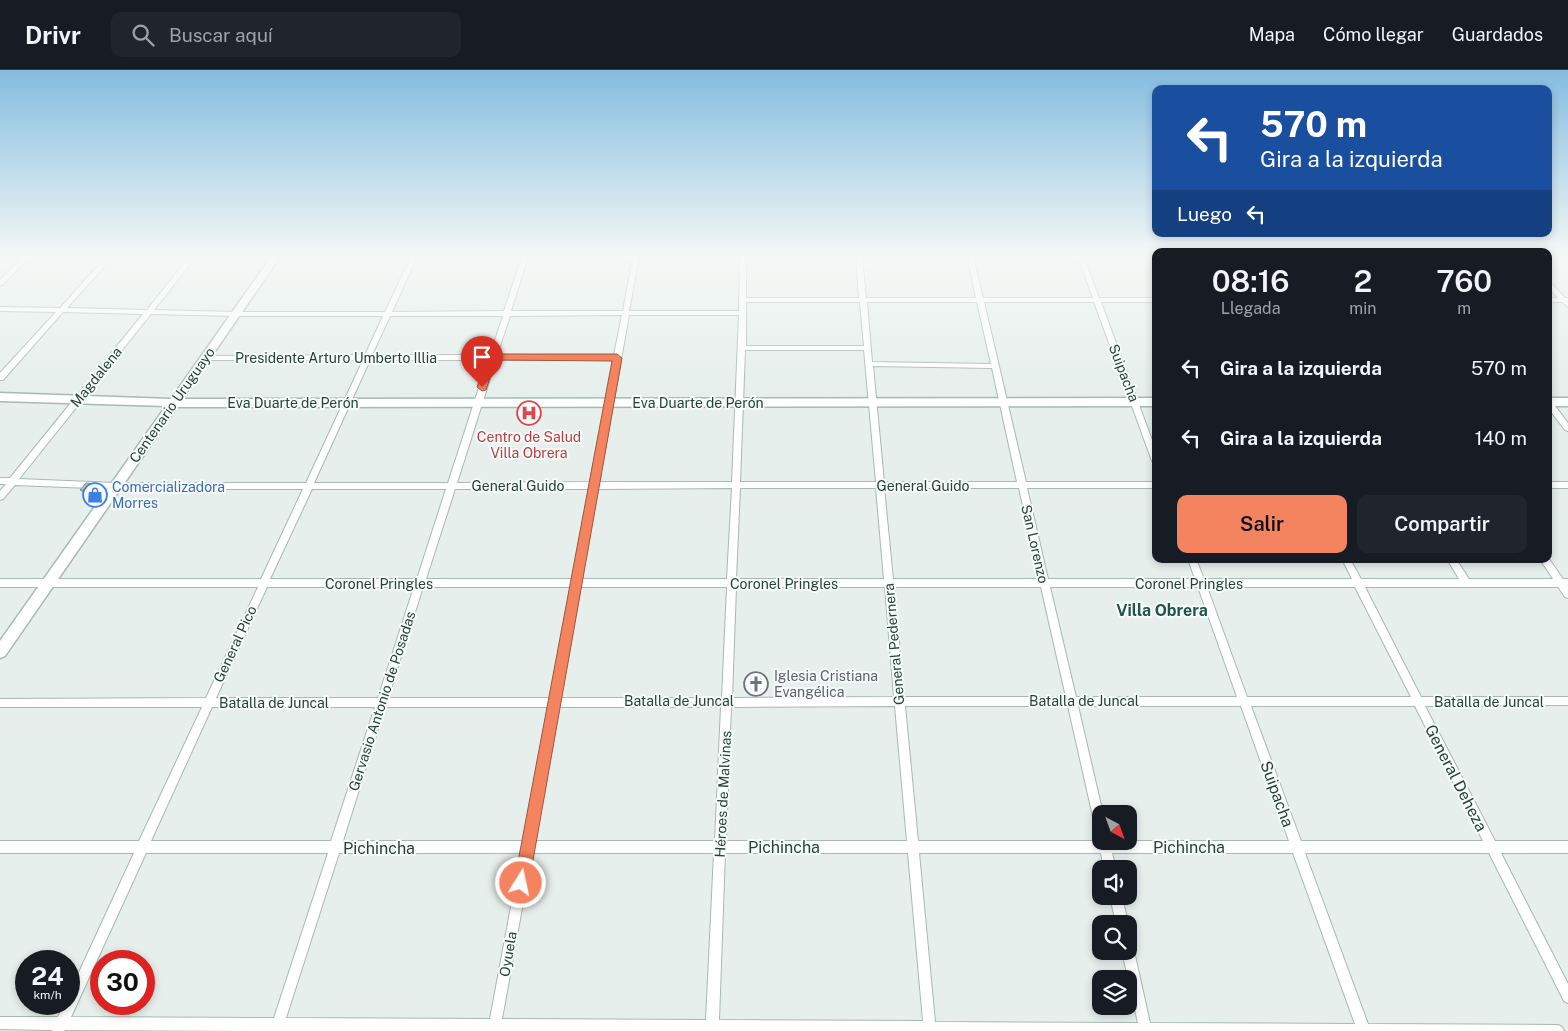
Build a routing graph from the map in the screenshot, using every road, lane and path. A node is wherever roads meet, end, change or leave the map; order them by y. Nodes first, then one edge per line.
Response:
1 (70, 302) edge
2 (157, 302) edge
3 (245, 302) edge
4 (394, 302) edge
5 (511, 302) edge
6 (628, 302) edge
7 (744, 302) edge
8 (862, 302) edge
9 (980, 302) edge
10 (1097, 302) edge
11 (0, 309) edge
12 (63, 310) junction
13 (150, 311) junction
14 (389, 312) junction
15 (626, 313) junction
16 (743, 313) junction
17 (237, 314) junction
18 (507, 314) junction
19 (742, 348) junction
20 (866, 348) junction
21 (492, 357) junction
22 (206, 358) junction
23 (368, 358) junction
24 (617, 358) junction
25 (868, 364) junction
26 (994, 366) junction
27 (0, 378) edge
28 (0, 397) edge
29 (78, 399) junction
30 (477, 402) junction
31 (1135, 402) junction
32 (1152, 402) edge
33 (1568, 402) edge
34 (174, 403) junction
35 (609, 403) junction
36 (740, 403) junction
37 (872, 403) junction
38 (1003, 403) junction
39 (1552, 403) edge
40 (346, 404) junction
41 (1552, 407) edge
42 (1568, 428) edge
43 (1152, 450) edge
44 (0, 482) edge
45 (12, 482) junction
46 (1152, 485) edge
47 (1552, 485) edge
48 (1568, 485) edge
49 (116, 486) junction
50 (310, 486) junction
51 (452, 486) junction
52 (594, 486) junction
53 (736, 486) junction
54 (879, 486) junction
55 (1022, 486) junction
56 (0, 498) edge
57 (1193, 563) edge
58 (1348, 563) edge
59 (1454, 563) edge
60 (1547, 563) edge
61 (0, 583) edge
62 (1044, 583) junction
63 (1466, 583) junction
64 (1564, 583) edge
65 (46, 584) junction
66 (263, 584) junction
67 (421, 584) junction
68 (576, 584) junction
69 (732, 584) junction
70 (888, 584) junction
71 (1201, 584) junction
72 (1359, 584) junction
73 (1568, 594) edge
74 (0, 652) edge
75 (553, 701) junction
76 (899, 701) junction
77 (1072, 701) junction
78 (1568, 701) edge
79 (208, 702) junction
80 (727, 702) junction
81 (1245, 702) junction
82 (1418, 702) junction
83 (0, 703) edge
84 (381, 703) junction
85 (1095, 805) edge
86 (1092, 844) edge
87 (1138, 845) edge
88 (0, 847) edge
89 (142, 847) junction
90 (720, 847) junction
91 (913, 847) junction
92 (1491, 847) junction
93 (1568, 847) edge
94 (334, 848) junction
95 (528, 848) junction
96 (1297, 848) junction
97 (1130, 960) edge
98 (1568, 997) edge
99 (0, 1022) edge
100 (60, 1027) edge
101 (276, 1028) edge
102 (494, 1028) edge
103 (1363, 1028) junction
104 (712, 1029) edge
105 (930, 1029) edge
106 (1145, 1029) edge
107 (1558, 1031) edge

1 - 12 street
2 - 13 street, Magdalena
3 - 17 main road, Centenario Uruguayo
4 - 14 street, General Pico
5 - 18 street, Gervasio Antonio de Posadas
6 - 15 street, Oyuela
7 - 16 street, Héroes de Malvinas
8 - 20 street, General Pedernera
9 - 26 street, San Lorenzo
10 - 31 street, Suipacha
11 - 12 street
12 - 13 street
12 - 27 street
13 - 17 street
13 - 29 street, Magdalena
14 - 17 street
14 - 18 street
14 - 23 street, General Pico
15 - 16 street
15 - 18 street
15 - 24 street, Oyuela
16 - 19 street, Héroes de Malvinas
17 - 22 main road, Centenario Uruguayo
18 - 21 street, Gervasio Antonio de Posadas
19 - 20 street
19 - 36 street, Héroes de Malvinas
20 - 25 street, General Pedernera
21 - 23 street, Presidente Arturo Umberto Illia
21 - 24 street, Presidente Arturo Umberto Illia
21 - 30 street, Gervasio Antonio de Posadas
22 - 23 street, Presidente Arturo Umberto Illia
22 - 34 main road, Centenario Uruguayo
23 - 40 street, General Pico
24 - 35 street, Oyuela
25 - 26 street
25 - 37 street, General Pedernera
26 - 38 street, San Lorenzo
28 - 29 main road, Eva Duarte de Perón
29 - 34 main road, Eva Duarte de Perón
29 - 45 street, Magdalena
30 - 35 main road, Eva Duarte de Perón
30 - 40 main road, Eva Duarte de Perón
30 - 51 street, Gervasio Antonio de Posadas
31 - 32 main road, Eva Duarte de Perón
31 - 38 main road, Eva Duarte de Perón
31 - 43 street, Suipacha
33 - 39 main road
34 - 40 main road, Eva Duarte de Perón
34 - 49 main road, Centenario Uruguayo
35 - 36 main road, Eva Duarte de Perón
35 - 52 street, Oyuela
36 - 37 main road, Eva Duarte de Perón
36 - 53 street, Héroes de Malvinas
37 - 38 main road, Eva Duarte de Perón
37 - 54 street, General Pedernera
38 - 55 street, San Lorenzo
40 - 50 street, General Pico
41 - 42 street
44 - 45 street, General Guido
45 - 49 street, General Guido
45 - 56 street, Magdalena
46 - 55 street, General Guido
47 - 48 street
49 - 50 street, General Guido
49 - 65 main road, Centenario Uruguayo
50 - 51 street, General Guido
50 - 66 street, General Pico
51 - 52 street, General Guido
51 - 67 street, Gervasio Antonio de Posadas
52 - 53 street, General Guido
52 - 68 street, Oyuela
53 - 54 street, General Guido
53 - 69 street, Héroes de Malvinas
54 - 55 street, General Guido
54 - 70 street, General Pedernera
55 - 62 street, San Lorenzo
57 - 71 street, Suipacha
58 - 72 street, General Deheza
59 - 63 street
60 - 64 street
61 - 65 street, Coronel Pringles
62 - 70 street, Coronel Pringles
62 - 71 street, Coronel Pringles
62 - 77 street, San Lorenzo
63 - 64 street, Coronel Pringles
63 - 72 street, Coronel Pringles
64 - 73 street
65 - 66 street, Coronel Pringles
65 - 74 main road, Centenario Uruguayo
66 - 67 street, Coronel Pringles
66 - 79 street, General Pico
67 - 68 street, Coronel Pringles
67 - 84 street, Gervasio Antonio de Posadas
68 - 69 street, Coronel Pringles
68 - 75 street, Oyuela
69 - 70 street, Coronel Pringles
69 - 80 street, Héroes de Malvinas
70 - 76 street, General Pedernera
71 - 72 street, Coronel Pringles
71 - 81 street, Suipacha
72 - 82 street, General Deheza
75 - 80 street, Batalla de Juncal
75 - 84 street, Batalla de Juncal
75 - 95 street, Oyuela
76 - 77 street, Batalla de Juncal
76 - 80 street, Batalla de Juncal
76 - 91 street, General Pedernera
77 - 81 street, Batalla de Juncal
77 - 85 street, San Lorenzo
78 - 82 street, Batalla de Juncal
79 - 83 street, Batalla de Juncal
79 - 84 street, Batalla de Juncal
79 - 89 street, General Pico
80 - 90 street, Héroes de Malvinas
81 - 82 street, Batalla de Juncal
81 - 96 street, Suipacha
82 - 92 street, General Deheza
84 - 94 street, Gervasio Antonio de Posadas
86 - 91 street, Pichincha
87 - 96 street, Pichincha
88 - 89 street, Pichincha
89 - 94 street, Pichincha
89 - 100 street, General Pico
90 - 91 street, Pichincha
90 - 95 street, Pichincha
90 - 104 street, Héroes de Malvinas
91 - 105 street, General Pedernera
92 - 93 street, Pichincha
92 - 96 street, Pichincha
92 - 98 street, General Deheza
94 - 95 street, Pichincha
94 - 101 street, Gervasio Antonio de Posadas
95 - 102 street, Oyuela
96 - 103 street, Suipacha
97 - 106 street
99 - 100 street
100 - 101 street
101 - 102 street
102 - 104 street
103 - 106 street
103 - 107 street
104 - 105 street
105 - 106 street

